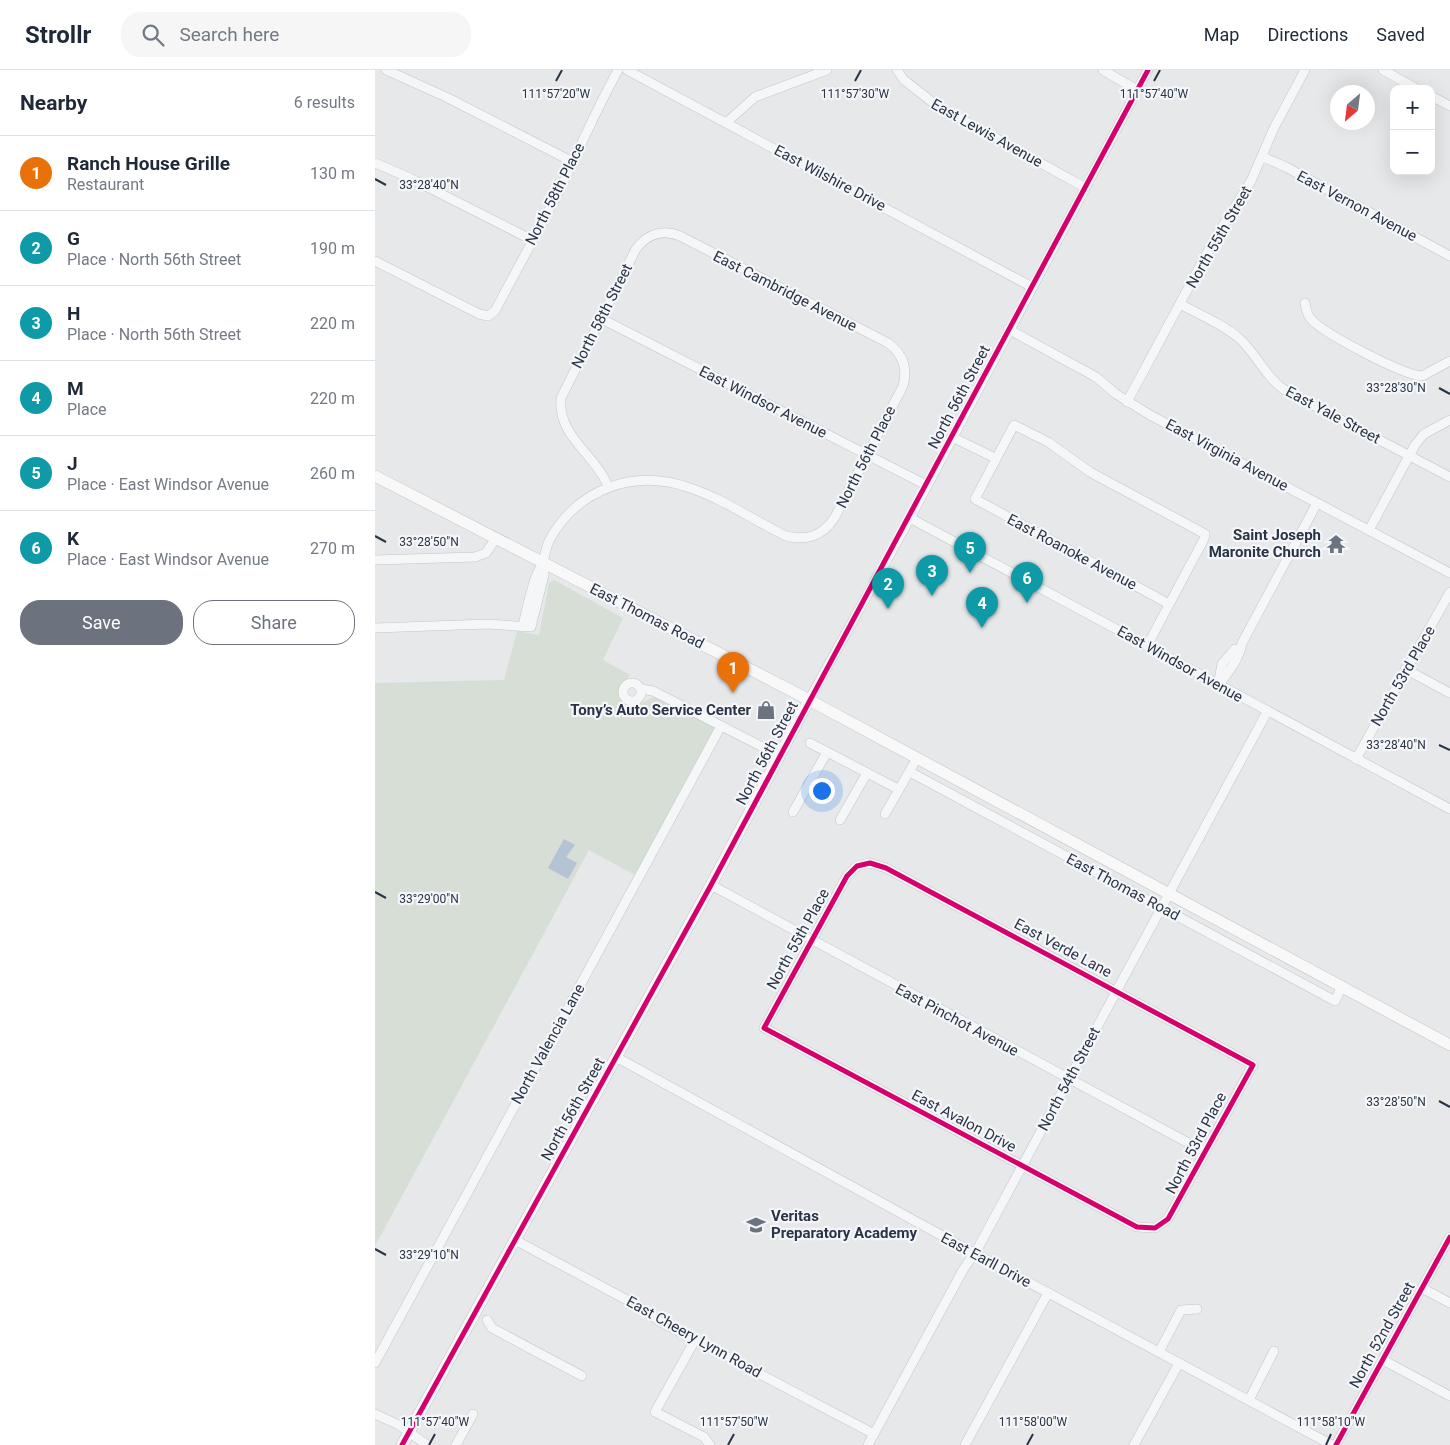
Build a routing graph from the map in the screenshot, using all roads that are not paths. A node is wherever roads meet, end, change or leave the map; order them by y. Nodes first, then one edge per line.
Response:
1 (385, 70) edge
2 (618, 70) edge
3 (627, 70) edge
4 (827, 70) edge
5 (897, 70) edge
6 (1103, 70) edge
7 (1148, 70) edge
8 (1305, 70) edge
9 (1383, 70) edge
10 (1410, 85) edge
11 (1137, 90) junction
12 (1435, 98) edge
13 (1450, 106) edge
14 (727, 122) junction
15 (1263, 157) junction
16 (573, 162) junction
17 (375, 163) edge
18 (1084, 187) junction
19 (653, 234) joint
20 (532, 240) junction
21 (1450, 256) edge
22 (375, 261) edge
23 (1032, 286) junction
24 (1305, 303) dead end
25 (1180, 304) junction
26 (601, 318) junction
27 (1008, 330) junction
28 (1450, 361) edge
29 (905, 368) joint
30 (1127, 402) junction
31 (1450, 420) edge
32 (952, 437) junction
33 (867, 455) junction
34 (1409, 455) junction
35 (995, 458) junction
36 (375, 476) edge
37 (1450, 477) edge
38 (608, 486) junction
39 (926, 486) junction
40 (1317, 503) junction
41 (910, 518) junction
42 (1369, 530) junction
43 (496, 538) junction
44 (375, 560) edge
45 (543, 562) junction
46 (1450, 573) edge
47 (1450, 592) edge
48 (1169, 604) junction
49 (375, 628) edge
50 (1147, 646) junction
51 (1405, 669) junction
52 (1218, 685) junction
53 (641, 689) dead end
54 (1450, 693) edge
55 (809, 700) junction
56 (1267, 712) junction
57 (721, 726) junction
58 (810, 743) dead end
59 (827, 752) junction
60 (779, 756) junction
61 (917, 758) junction
62 (1356, 759) junction
63 (910, 772) junction
64 (867, 773) junction
65 (898, 789) junction
66 (1450, 809) edge
67 (793, 812) dead end
68 (885, 814) dead end
69 (840, 820) dead end
70 (857, 866) joint
71 (711, 886) junction
72 (1169, 893) junction
73 (1161, 907) junction
74 (811, 941) junction
75 (1342, 986) junction
76 (1117, 991) junction
77 (764, 1028) joint
78 (1450, 1045) edge
79 (616, 1057) junction
80 (1253, 1065) joint
81 (1068, 1080) junction
82 (1205, 1152) junction
83 (1022, 1166) junction
84 (1155, 1228) joint
85 (1450, 1238) edge
86 (515, 1240) junction
87 (975, 1254) junction
88 (1422, 1288) junction
89 (1048, 1293) junction
90 (1450, 1303) edge
91 (1197, 1309) dead end
92 (487, 1320) dead end
93 (695, 1340) junction
94 (1274, 1351) dead end
95 (1159, 1352) junction
96 (1383, 1360) junction
97 (375, 1363) edge
98 (1179, 1363) junction
99 (582, 1376) dead end
100 (1450, 1396) edge
101 (1249, 1400) junction
102 (375, 1414) edge
103 (473, 1414) dead end
104 (409, 1432) junction
105 (874, 1434) junction
106 (402, 1445) edge
107 (427, 1445) edge
108 (456, 1445) edge
109 (710, 1445) edge
110 (868, 1445) edge
111 (965, 1445) edge
112 (1134, 1445) edge
113 (1331, 1445) edge
114 (1336, 1445) edge

1 - 16 street
2 - 16 street, North 58th Place
3 - 14 street, East Wilshire Drive
4 - 14 street
5 - 18 street, East Lewis Avenue
6 - 11 street
7 - 11 street, North 56th Street
8 - 15 street, North 55th Street
9 - 10 street
11 - 18 street, North 56th Street
12 - 13 street
14 - 23 street, East Wilshire Drive
15 - 21 street, East Vernon Avenue
15 - 25 street, North 55th Street
16 - 20 street, North 58th Place
17 - 20 street
18 - 23 street, North 56th Street
19 - 26 street, North 58th Street
19 - 29 street, East Cambridge Avenue
20 - 22 street, North 58th Place
23 - 27 street, North 56th Street
24 - 28 street
25 - 30 street, North 55th Street
25 - 34 street, East Yale Street
26 - 33 street, East Windsor Avenue
26 - 38 street, North 58th Street
27 - 30 street, East Virginia Avenue
27 - 32 street, North 56th Street
29 - 33 street, North 56th Place
30 - 40 street, East Virginia Avenue
31 - 34 street
32 - 35 street
32 - 39 street, North 56th Street
33 - 38 street, North 56th Place
33 - 39 street, East Windsor Avenue
34 - 37 street, East Yale Street
34 - 42 street
35 - 48 street, East Roanoke Avenue
35 - 48 street
36 - 43 main road, East Thomas Road
38 - 45 street
39 - 41 street, North 56th Street
40 - 42 street, East Virginia Avenue
40 - 52 street
41 - 50 street, East Windsor Avenue
41 - 55 street, North 56th Street
42 - 46 street, East Virginia Avenue
43 - 44 street
43 - 45 main road, East Thomas Road
45 - 49 street
45 - 55 main road, East Thomas Road
47 - 51 street, North 53rd Place
48 - 50 street
50 - 52 street, East Windsor Avenue
51 - 54 street
51 - 62 street, North 53rd Place
52 - 56 street, East Windsor Avenue
53 - 57 street
55 - 60 main road, North 56th Street
55 - 61 main road, East Thomas Road
56 - 62 street, East Windsor Avenue
56 - 72 street, North 54th Street
57 - 60 street
57 - 97 street, North Valencia Lane
58 - 59 street
59 - 64 street
59 - 67 street
60 - 71 main road, North 56th Street
61 - 63 street
61 - 72 main road, East Thomas Road
62 - 66 street, East Windsor Avenue
63 - 65 street
63 - 73 street, East Thomas Road
64 - 65 street
64 - 69 street
65 - 68 street
70 - 74 street, North 55th Place
70 - 76 street, East Verde Lane
71 - 74 street, East Pinchot Avenue
71 - 79 main road, North 56th Street
72 - 73 street, North 54th Street
72 - 75 main road, East Thomas Road
73 - 75 street, East Thomas Road
73 - 76 street, North 54th Street
74 - 77 street, North 55th Place
74 - 81 street, East Pinchot Avenue
75 - 78 main road, East Thomas Road
76 - 80 street, East Verde Lane
76 - 81 street, North 54th Street
77 - 83 street, East Avalon Drive
79 - 86 main road, North 56th Street
79 - 87 street, East Earll Drive
80 - 82 street, North 53rd Place
81 - 82 street, East Pinchot Avenue
81 - 83 street, North 54th Street
82 - 84 street, North 53rd Place
83 - 84 street, East Avalon Drive
83 - 87 street, North 54th Street
85 - 88 street, North 52nd Street
86 - 93 street, East Cheery Lynn Road
86 - 104 main road, North 56th Street
87 - 89 street, East Earll Drive
87 - 105 street, North 54th Street
88 - 90 street
88 - 96 street, North 52nd Street
89 - 95 street, East Earll Drive
89 - 111 street
91 - 95 street
92 - 99 street
93 - 105 street, East Cheery Lynn Road
93 - 109 street
94 - 101 street
95 - 98 street, East Earll Drive
96 - 100 street
96 - 114 street, North 52nd Street
98 - 101 street, East Earll Drive
98 - 112 street
101 - 113 street, East Earll Drive
102 - 104 street
103 - 108 street
104 - 106 main road, North 56th Street
104 - 107 street
105 - 110 street, North 54th Street

